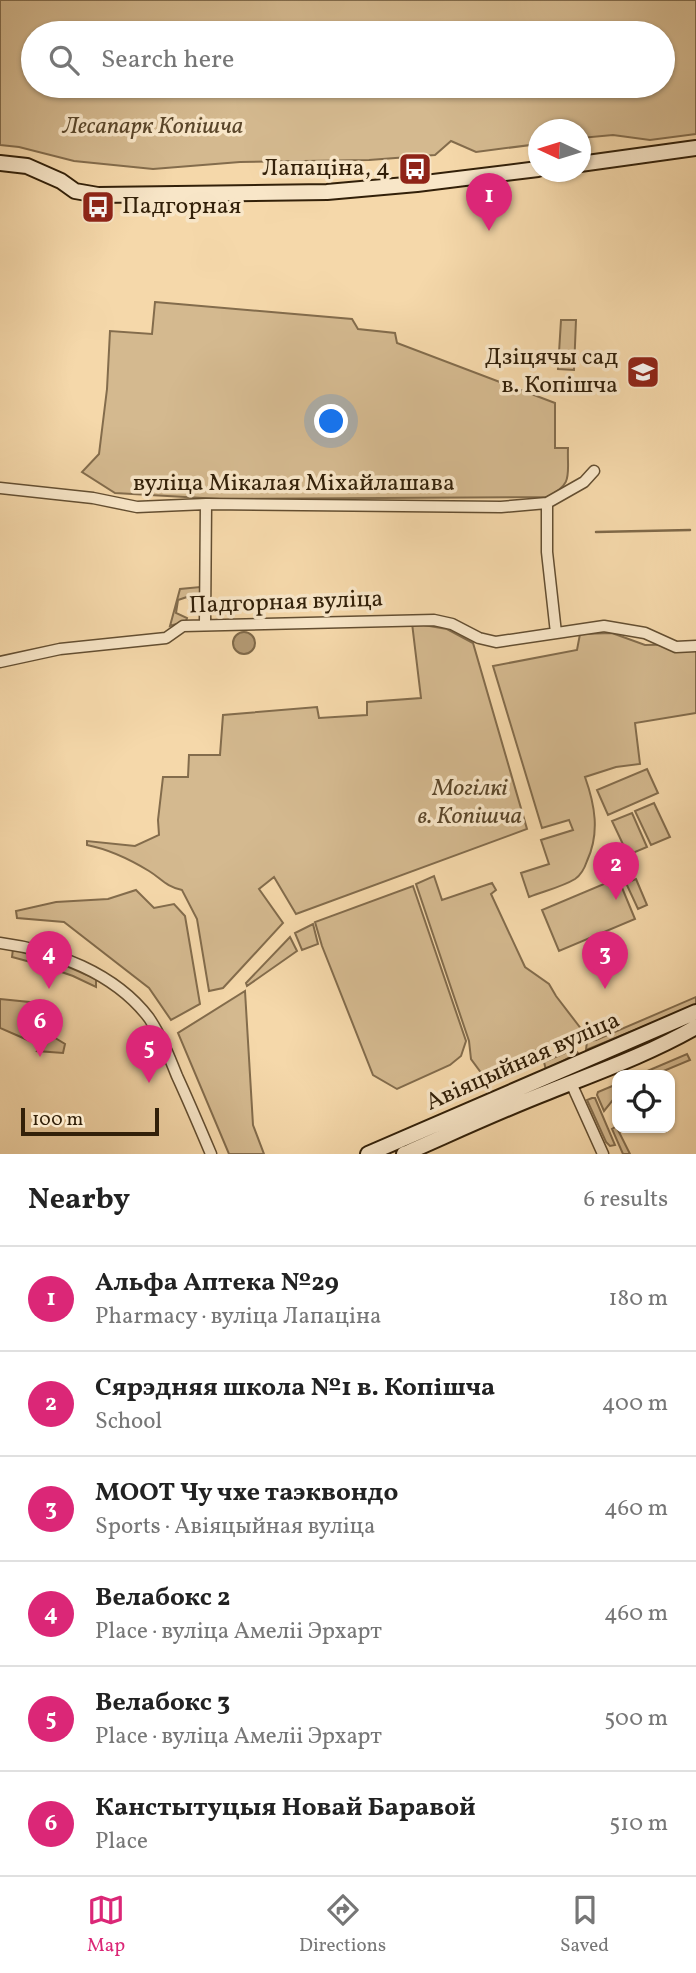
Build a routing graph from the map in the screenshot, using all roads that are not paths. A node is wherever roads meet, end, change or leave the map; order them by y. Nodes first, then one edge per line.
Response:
1 (696, 149) edge
2 (591, 162) edge
3 (0, 163) edge
4 (528, 170) edge
5 (594, 471) dead end
6 (0, 488) edge
7 (547, 503) junction
8 (206, 504) junction
9 (205, 624) junction
10 (556, 633) junction
11 (696, 646) edge
12 (0, 662) edge
13 (0, 943) edge
14 (696, 1012) edge
15 (696, 1027) edge
16 (565, 1068) junction
17 (571, 1083) junction
18 (211, 1154) edge
19 (368, 1154) edge
20 (404, 1154) edge
21 (603, 1154) edge

1 - 2 main road
3 - 4 main road
5 - 7 street
6 - 8 street, вуліца Мікалая Міхайлашава
7 - 8 street, вуліца Мікалая Міхайлашава
7 - 10 street
8 - 9 street
9 - 10 street, Падгорная вуліца
9 - 12 street, Падгорная вуліца
10 - 11 street, Падгорная вуліца
13 - 18 street
14 - 16 main road, Авіяцыйная вуліца
15 - 17 main road, Авіяцыйная вуліца
16 - 17 main road
16 - 19 main road, Авіяцыйная вуліца
17 - 20 main road, Авіяцыйная вуліца
17 - 21 street

